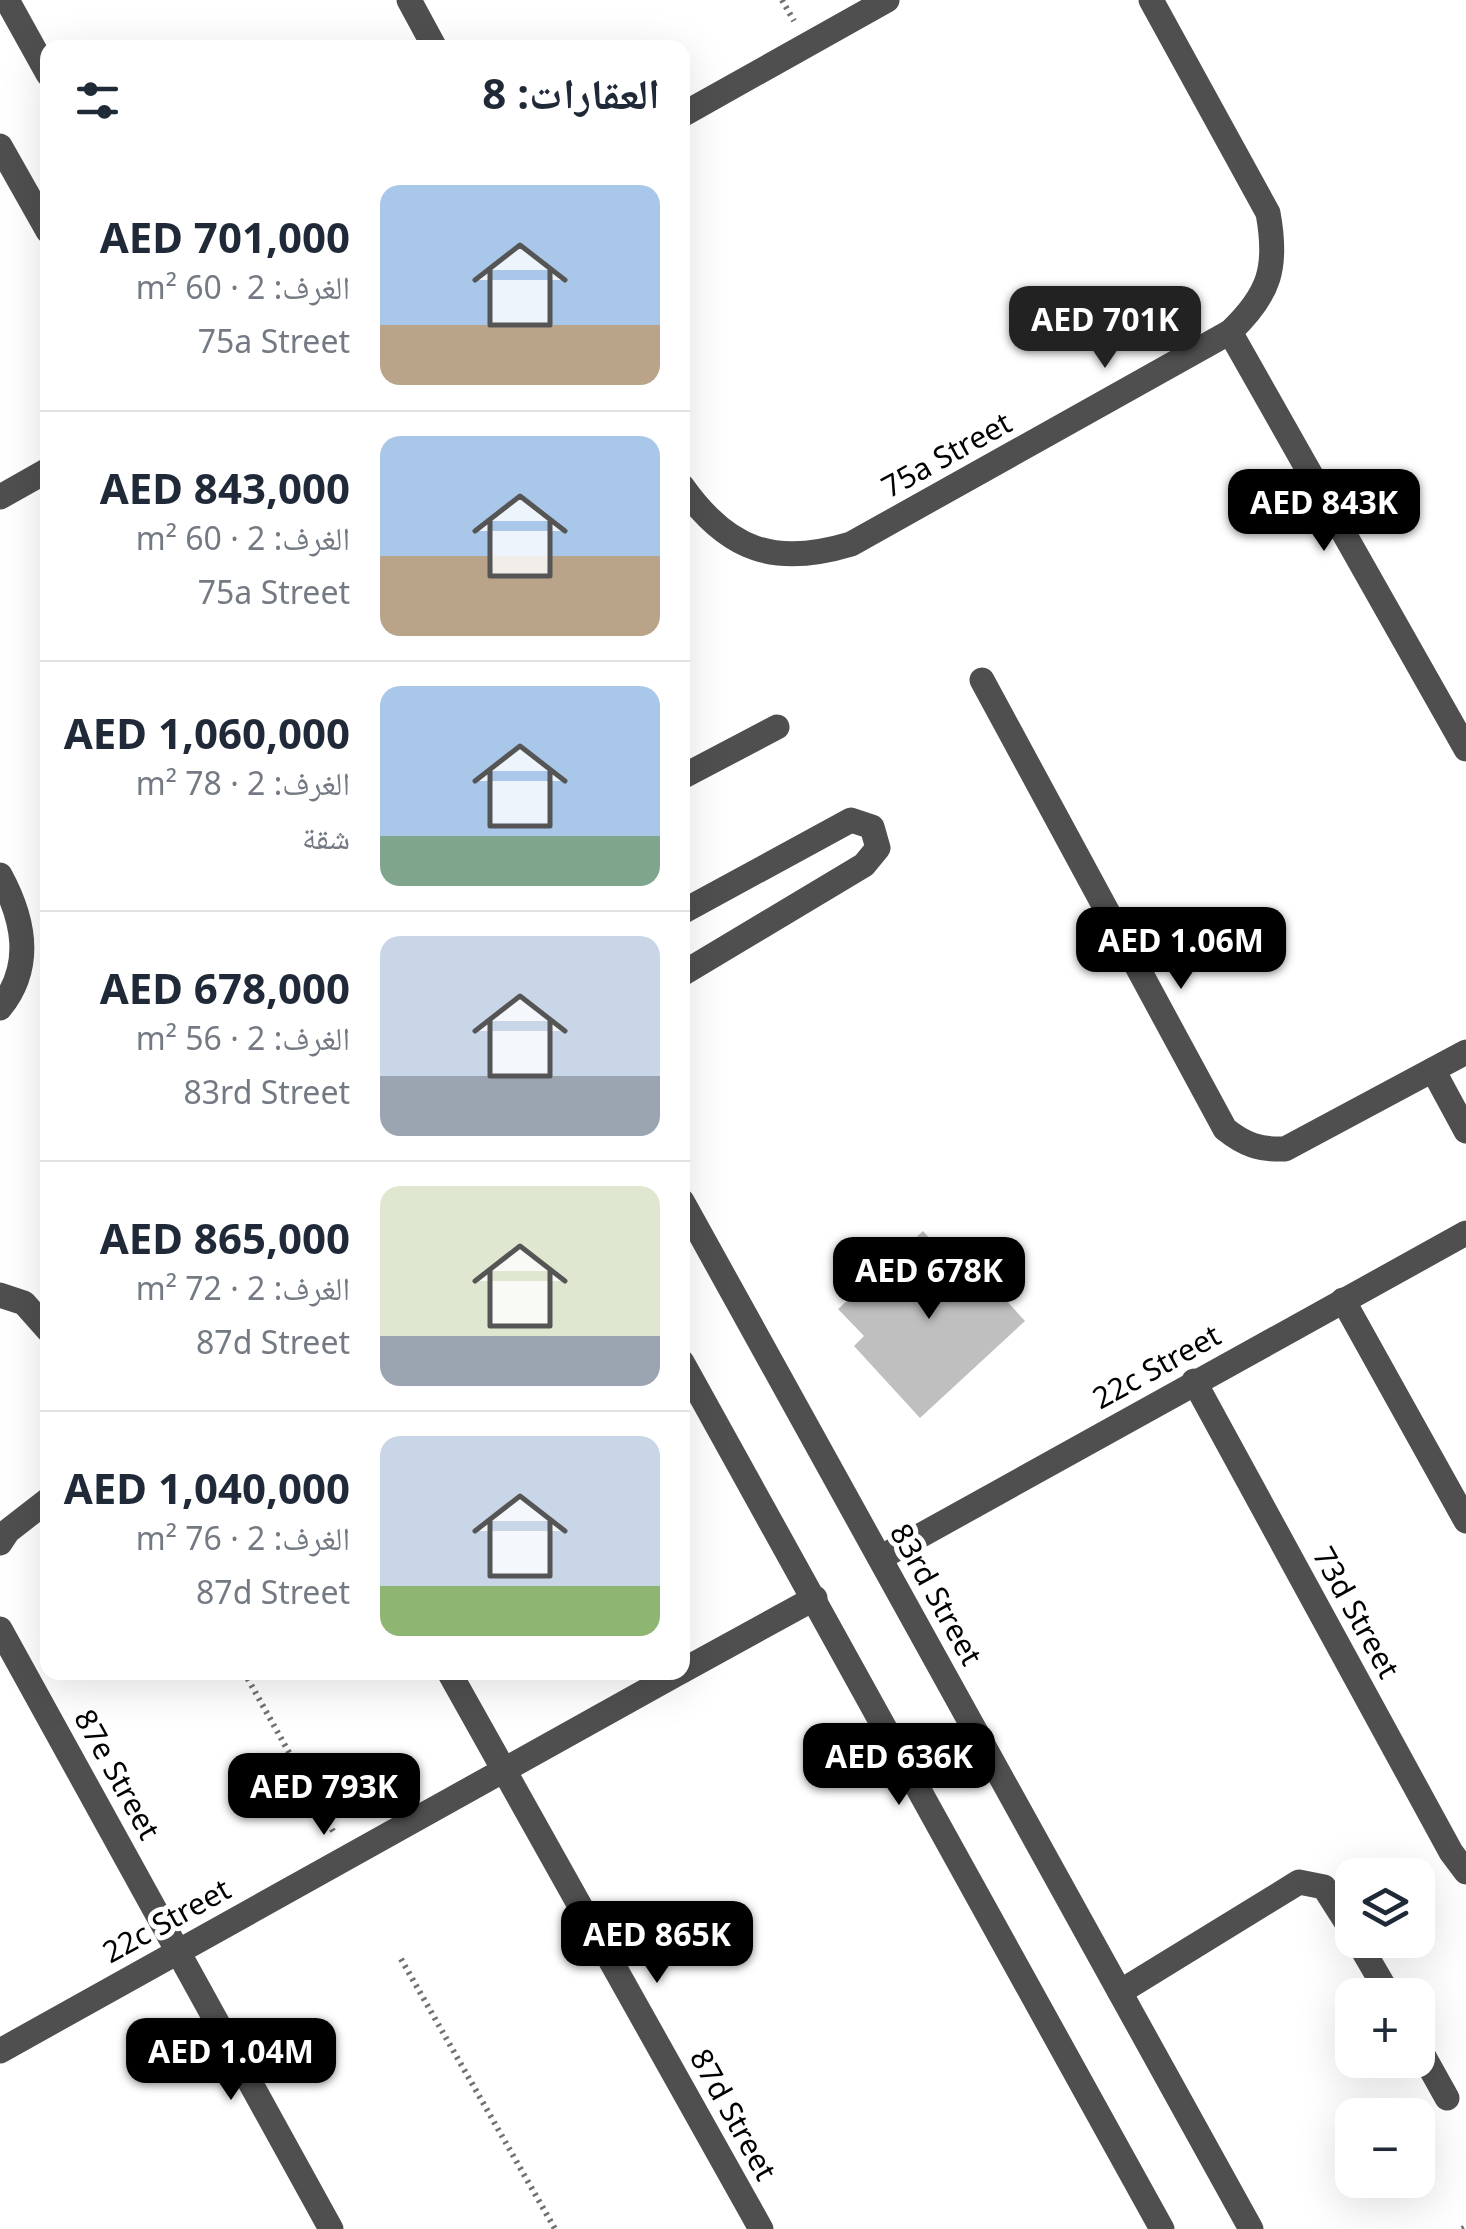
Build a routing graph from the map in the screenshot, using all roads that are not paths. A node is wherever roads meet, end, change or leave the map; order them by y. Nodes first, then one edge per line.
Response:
1 (6, 0) edge
2 (408, 0) edge
3 (887, 0) edge
4 (1152, 0) edge
5 (430, 40) edge
6 (40, 60) edge
7 (690, 111) edge
8 (0, 146) edge
9 (40, 217) edge
10 (1230, 332) junction
11 (40, 474) edge
12 (0, 497) edge
13 (690, 497) edge
14 (982, 680) dead end
15 (777, 727) dead end
16 (1466, 749) edge
17 (690, 774) edge
18 (0, 876) edge
19 (690, 908) edge
20 (690, 969) edge
21 (0, 1008) edge
22 (1466, 1052) edge
23 (1432, 1070) junction
24 (1466, 1132) edge
25 (690, 1215) edge
26 (1466, 1233) edge
27 (0, 1295) edge
28 (1344, 1300) junction
29 (40, 1321) edge
30 (690, 1376) edge
31 (1194, 1381) junction
32 (40, 1506) edge
33 (1466, 1521) edge
34 (0, 1544) edge
35 (880, 1558) junction
36 (815, 1598) junction
37 (0, 1629) edge
38 (690, 1667) edge
39 (453, 1680) edge
40 (667, 1680) edge
41 (504, 1770) junction
42 (1466, 1872) edge
43 (1335, 1904) edge
44 (178, 1950) junction
45 (1120, 1992) junction
46 (0, 2051) edge
47 (1435, 2076) edge
48 (1447, 2098) dead end
49 (331, 2229) edge
50 (761, 2229) edge
51 (1162, 2229) edge
52 (1251, 2229) edge

1 - 6 street
2 - 5 street
3 - 7 street
4 - 10 street, 75a Street
8 - 9 street
10 - 13 street, 75a Street
10 - 16 street
11 - 12 street
14 - 23 street
15 - 17 street
18 - 21 street
19 - 20 street
22 - 23 street
23 - 24 street
25 - 35 street, 83rd Street
26 - 28 street, 22c Street
27 - 29 street
28 - 31 street, 22c Street
28 - 33 street
30 - 36 street
31 - 35 street, 22c Street
31 - 42 street, 73d Street
32 - 34 street
35 - 45 street, 83rd Street
36 - 38 street, 22c Street
36 - 51 street
37 - 44 street, 87e Street
39 - 41 street
40 - 41 street, 22c Street
41 - 44 street, 22c Street
41 - 50 street, 87d Street
43 - 45 street
44 - 46 street, 22c Street
44 - 49 street
45 - 52 street, 83rd Street
47 - 48 street

